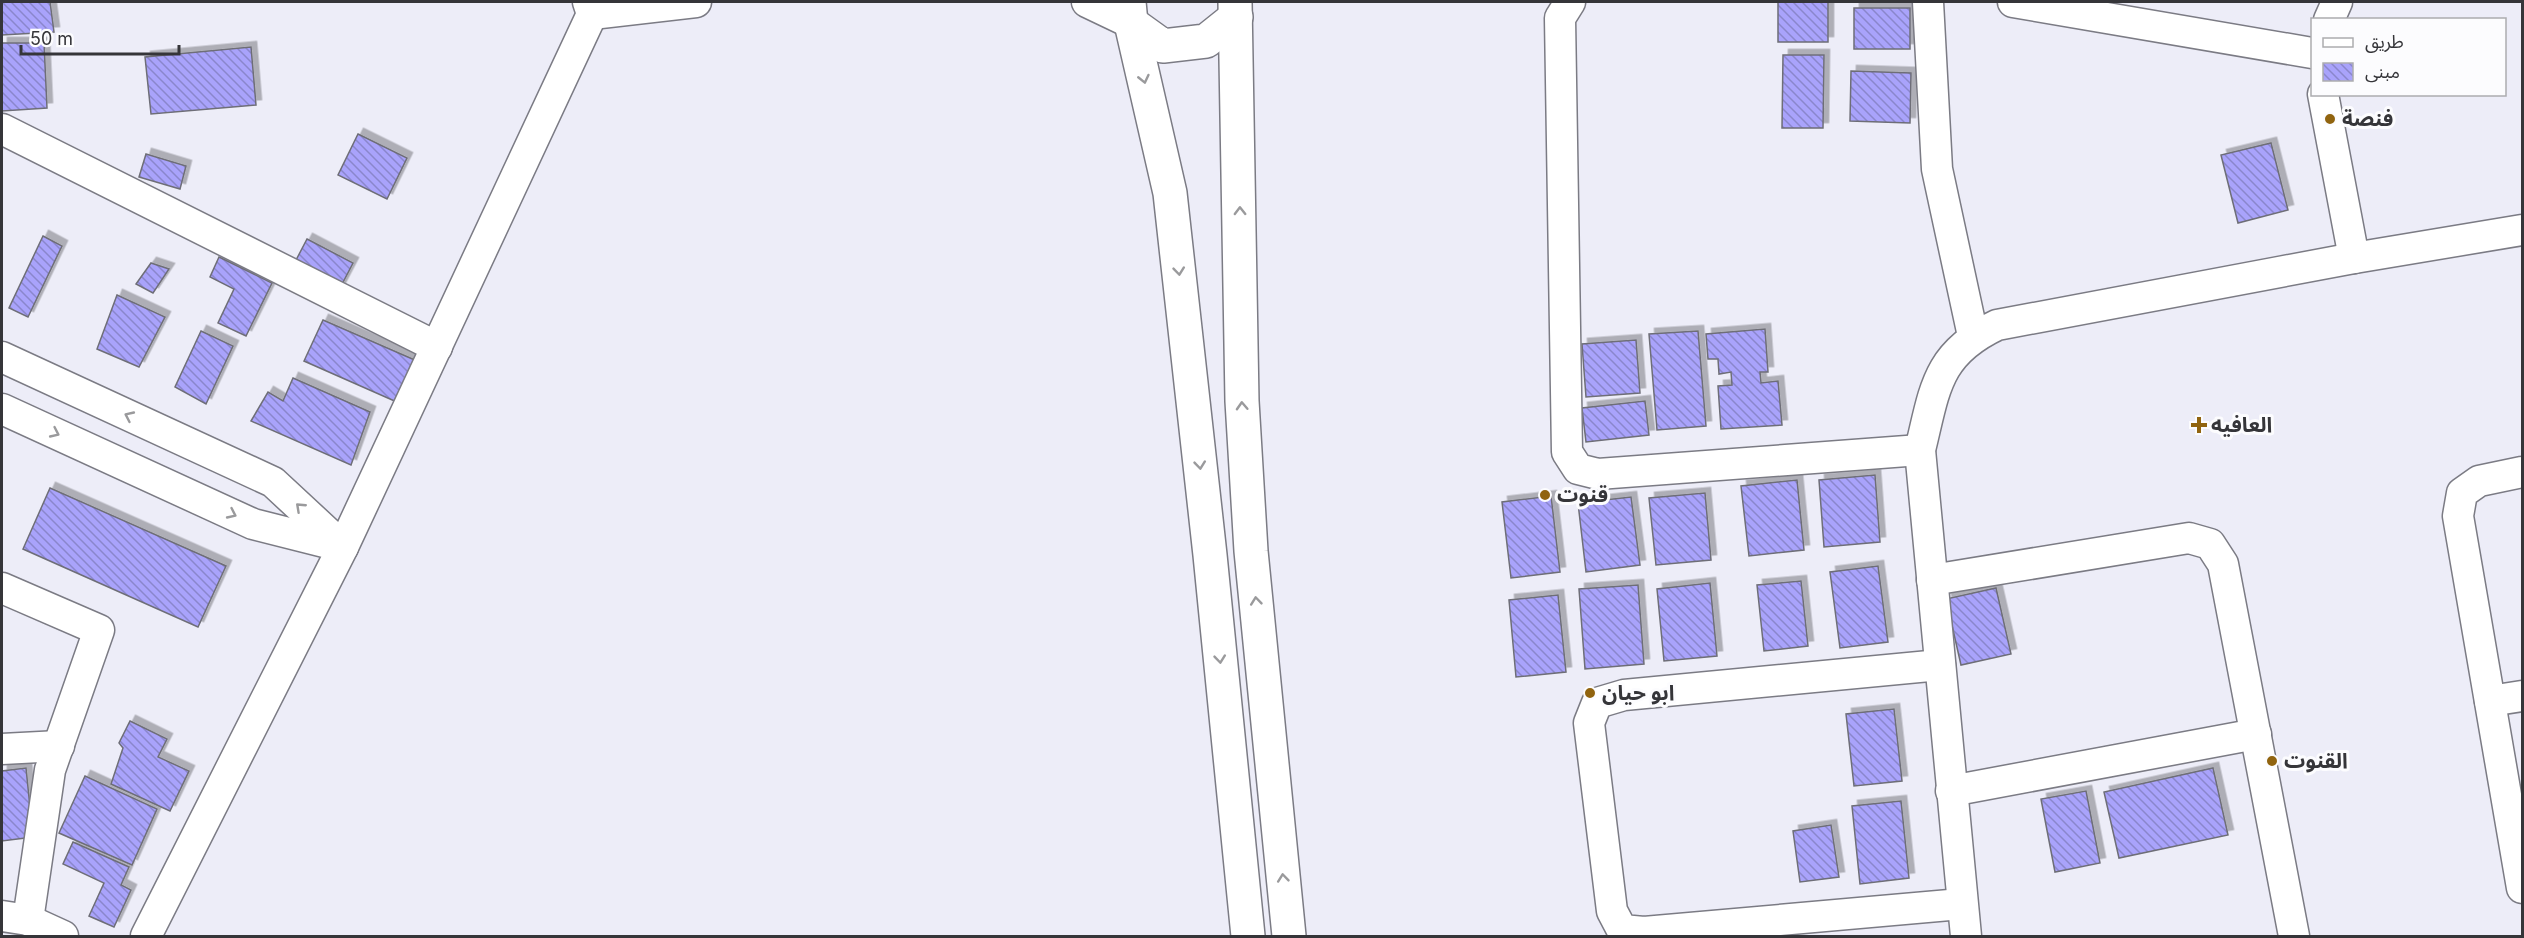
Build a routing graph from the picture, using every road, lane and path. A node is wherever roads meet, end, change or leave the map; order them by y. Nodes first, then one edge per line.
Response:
1 (696, 2) edge
2 (1087, 2) edge
3 (1570, 2) edge
4 (1928, 2) edge
5 (2013, 2) edge
6 (2337, 2) edge
7 (590, 8) edge
8 (1235, 9) edge
9 (1130, 12) edge
10 (2330, 18) edge
11 (2311, 53) edge
12 (2323, 96) edge
13 (2, 129) edge
14 (2523, 230) edge
15 (2354, 258) junction
16 (1973, 336) junction
17 (437, 347) junction
18 (2, 357) edge
19 (2, 409) edge
20 (1920, 450) junction
21 (2523, 472) edge
22 (343, 547) junction
23 (1932, 580) junction
24 (2, 588) edge
25 (1940, 665) junction
26 (2523, 696) edge
27 (2490, 701) junction
28 (2256, 734) junction
29 (59, 746) junction
30 (2, 749) edge
31 (1951, 791) junction
32 (2523, 888) edge
33 (1961, 904) junction
34 (15, 918) edge
35 (63, 936) edge
36 (146, 936) edge
37 (1248, 936) edge
38 (1289, 936) edge
39 (1965, 936) edge
40 (2294, 936) edge

1 - 7 street
2 - 9 street
3 - 20 street
4 - 16 street
5 - 11 street
6 - 10 street
7 - 17 street
8 - 9 main road
38 -> 8 main road
9 -> 37 main road
12 - 15 street
13 - 17 street
14 - 15 street
15 - 16 street
16 - 20 street
17 - 22 street
22 -> 18 street
19 -> 22 street
20 - 23 street
21 - 27 street
22 - 36 street
23 - 25 street
23 - 28 street
24 - 29 street
25 - 31 street
25 - 33 street
26 - 27 street
27 - 32 street
28 - 31 street
28 - 40 street
29 - 30 street
29 - 34 street
31 - 33 street
33 - 39 street
34 - 35 street

